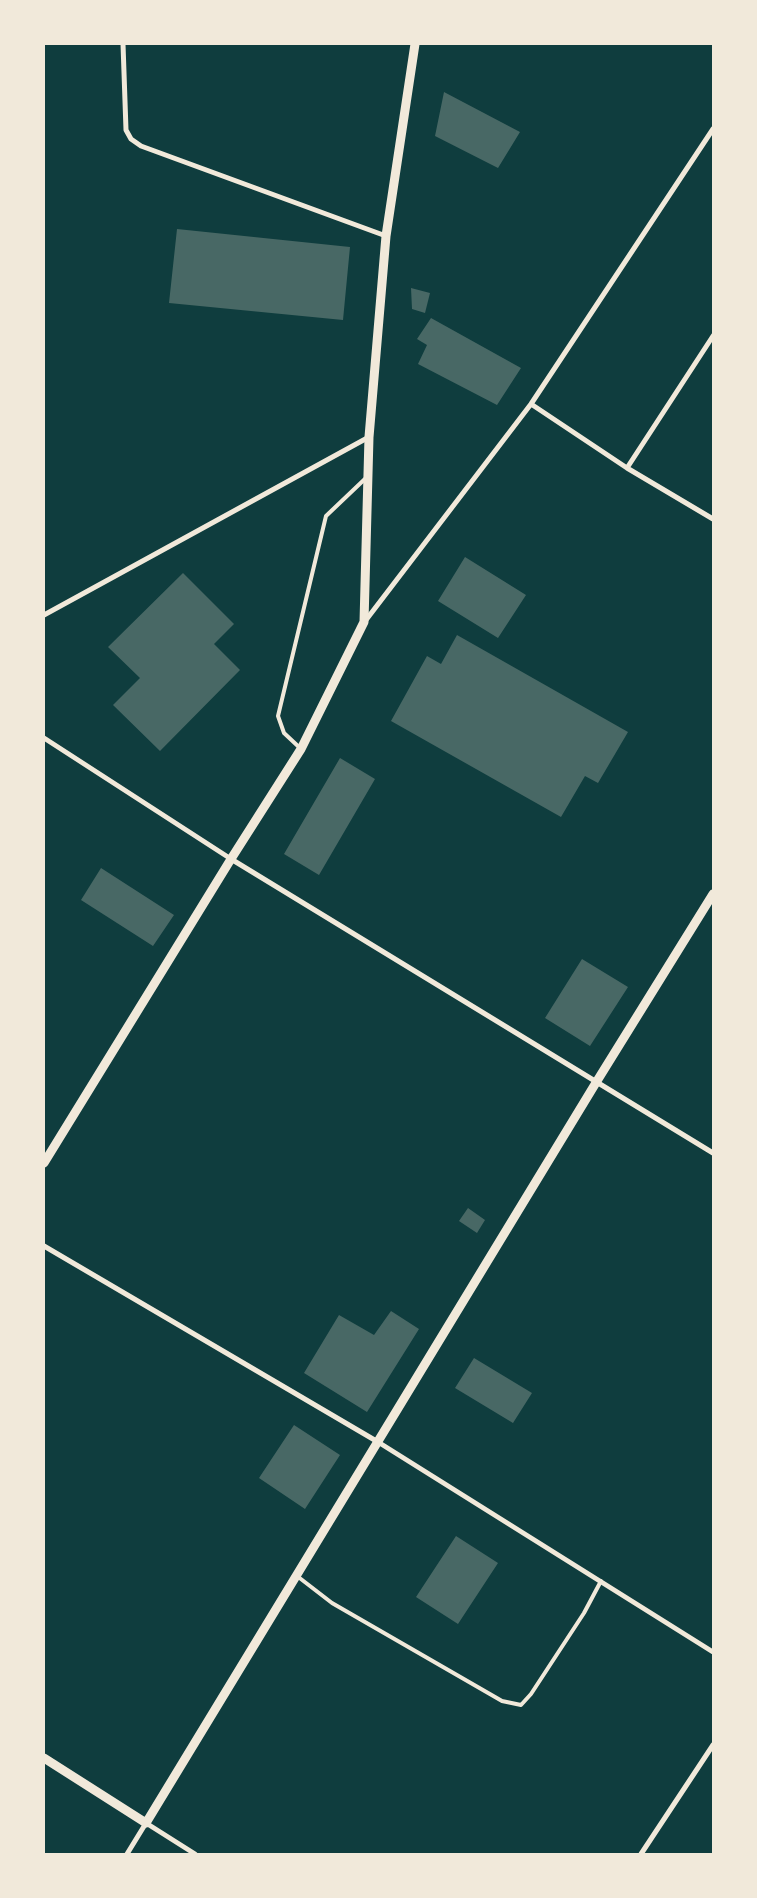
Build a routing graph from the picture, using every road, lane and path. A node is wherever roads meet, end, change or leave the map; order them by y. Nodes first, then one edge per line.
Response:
1 (123, 44) edge
2 (415, 44) edge
3 (713, 129) edge
4 (386, 236) junction
5 (713, 336) edge
6 (531, 404) junction
7 (369, 436) junction
8 (627, 468) junction
9 (367, 477) junction
10 (713, 519) edge
11 (44, 615) edge
12 (364, 622) junction
13 (46, 739) edge
14 (44, 746) edge
15 (301, 749) junction
16 (231, 859) junction
17 (713, 894) edge
18 (597, 1081) junction
19 (713, 1153) edge
20 (44, 1162) edge
21 (44, 1246) edge
22 (378, 1442) junction
23 (297, 1576) junction
24 (601, 1581) junction
25 (713, 1652) edge
26 (713, 1745) edge
27 (44, 1758) edge
28 (146, 1823) junction
29 (127, 1854) edge
30 (195, 1854) edge
31 (641, 1854) edge

1 - 4 street
2 - 4 street
3 - 6 street
4 - 7 street
5 - 8 street
6 - 8 street
6 - 12 street
7 - 9 street
7 - 11 street
8 - 10 street
9 - 12 street
9 - 15 lane
12 - 15 street
13 - 14 lane
13 - 16 street
15 - 16 street
16 - 18 street
16 - 20 street
17 - 18 street
18 - 19 street
18 - 22 street
21 - 22 street
22 - 23 street
22 - 24 street
23 - 24 lane
23 - 28 street
24 - 25 street
26 - 31 street
27 - 28 street
28 - 29 street
28 - 30 street

